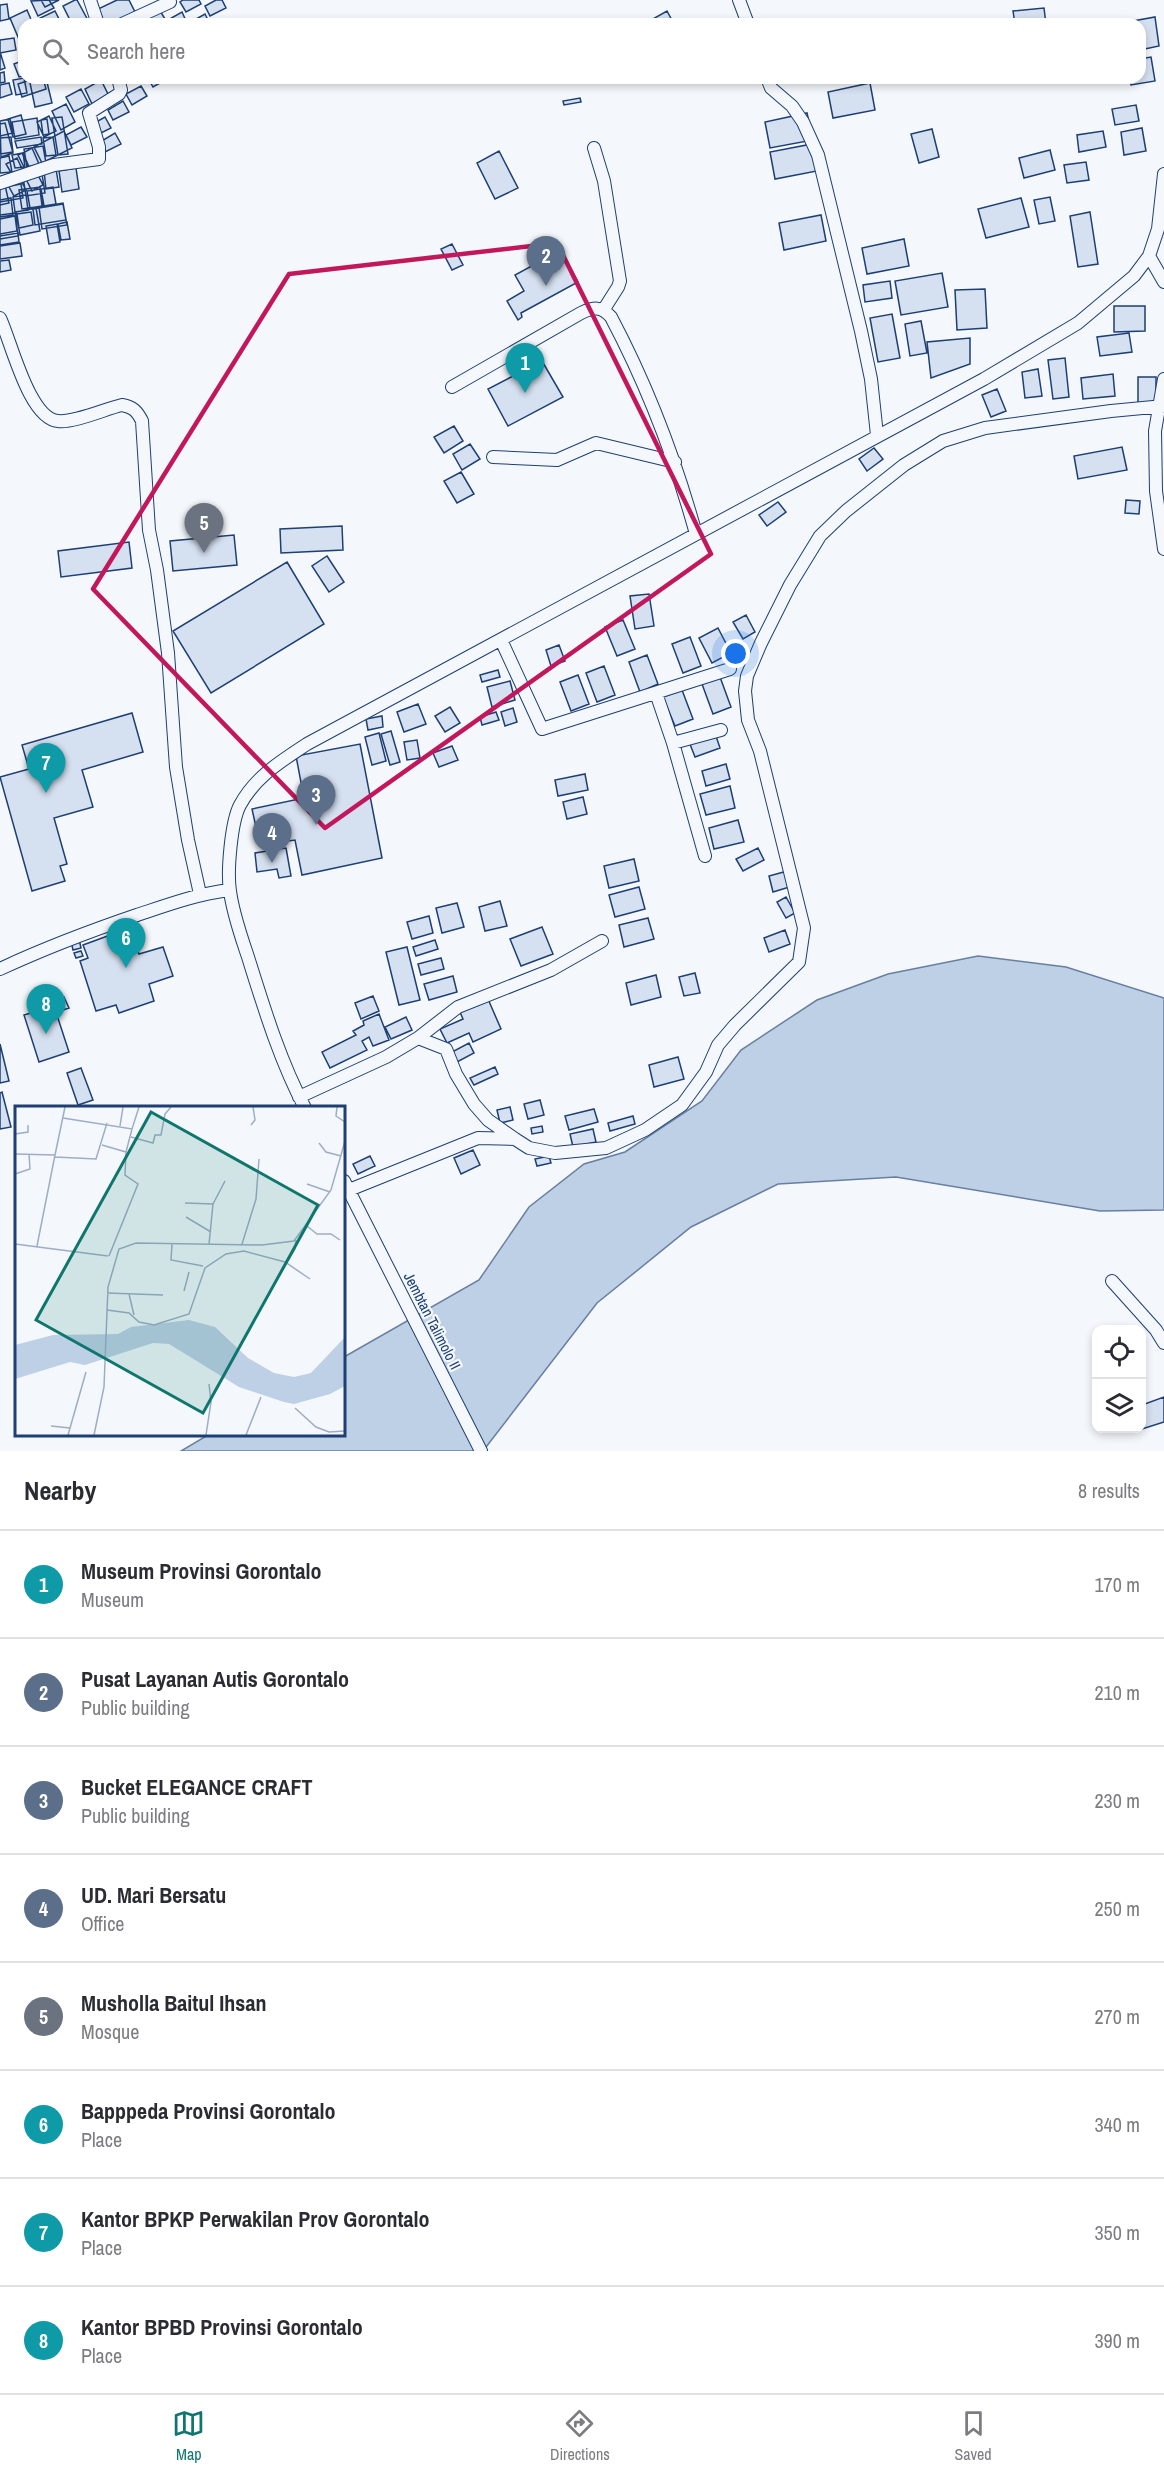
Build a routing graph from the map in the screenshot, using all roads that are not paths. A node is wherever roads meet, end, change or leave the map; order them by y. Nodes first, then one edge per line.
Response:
1 (90, 0) edge
2 (739, 0) edge
3 (170, 2) dead end
4 (96, 18) edge
5 (135, 18) edge
6 (745, 18) edge
7 (119, 84) edge
8 (769, 84) edge
9 (594, 148) dead end
10 (1164, 174) edge
11 (0, 183) edge
12 (1149, 256) junction
13 (1164, 282) edge
14 (604, 309) junction
15 (0, 318) edge
16 (1164, 379) edge
17 (452, 387) dead end
18 (1161, 406) edge
19 (877, 435) junction
20 (493, 458) dead end
21 (675, 462) junction
22 (696, 534) junction
23 (1164, 549) edge
24 (501, 640) junction
25 (730, 669) dead end
26 (656, 693) junction
27 (721, 730) dead end
28 (673, 743) junction
29 (705, 856) dead end
30 (229, 890) junction
31 (200, 894) junction
32 (602, 941) dead end
33 (0, 969) edge
34 (418, 1038) junction
35 (302, 1102) edge
36 (515, 1139) junction
37 (346, 1185) edge
38 (1112, 1281) dead end
39 (1164, 1343) edge
40 (481, 1451) edge

1 - 4 street
2 - 6 street
3 - 5 street
7 - 11 street
8 - 19 street
9 - 14 street
10 - 12 street
12 - 13 street
12 - 19 street
14 - 17 street
14 - 21 street
15 - 31 street
16 - 18 street
18 - 23 street
18 - 36 street
19 - 22 street
20 - 21 street
21 - 22 street
22 - 24 street
24 - 26 street
24 - 30 street
25 - 26 street
26 - 28 street
27 - 28 street
28 - 29 street
30 - 31 street
30 - 35 street
31 - 33 street
32 - 34 street
34 - 35 street
34 - 36 street
36 - 37 street
37 - 40 street, Jembtan Talimolo II
38 - 39 street

